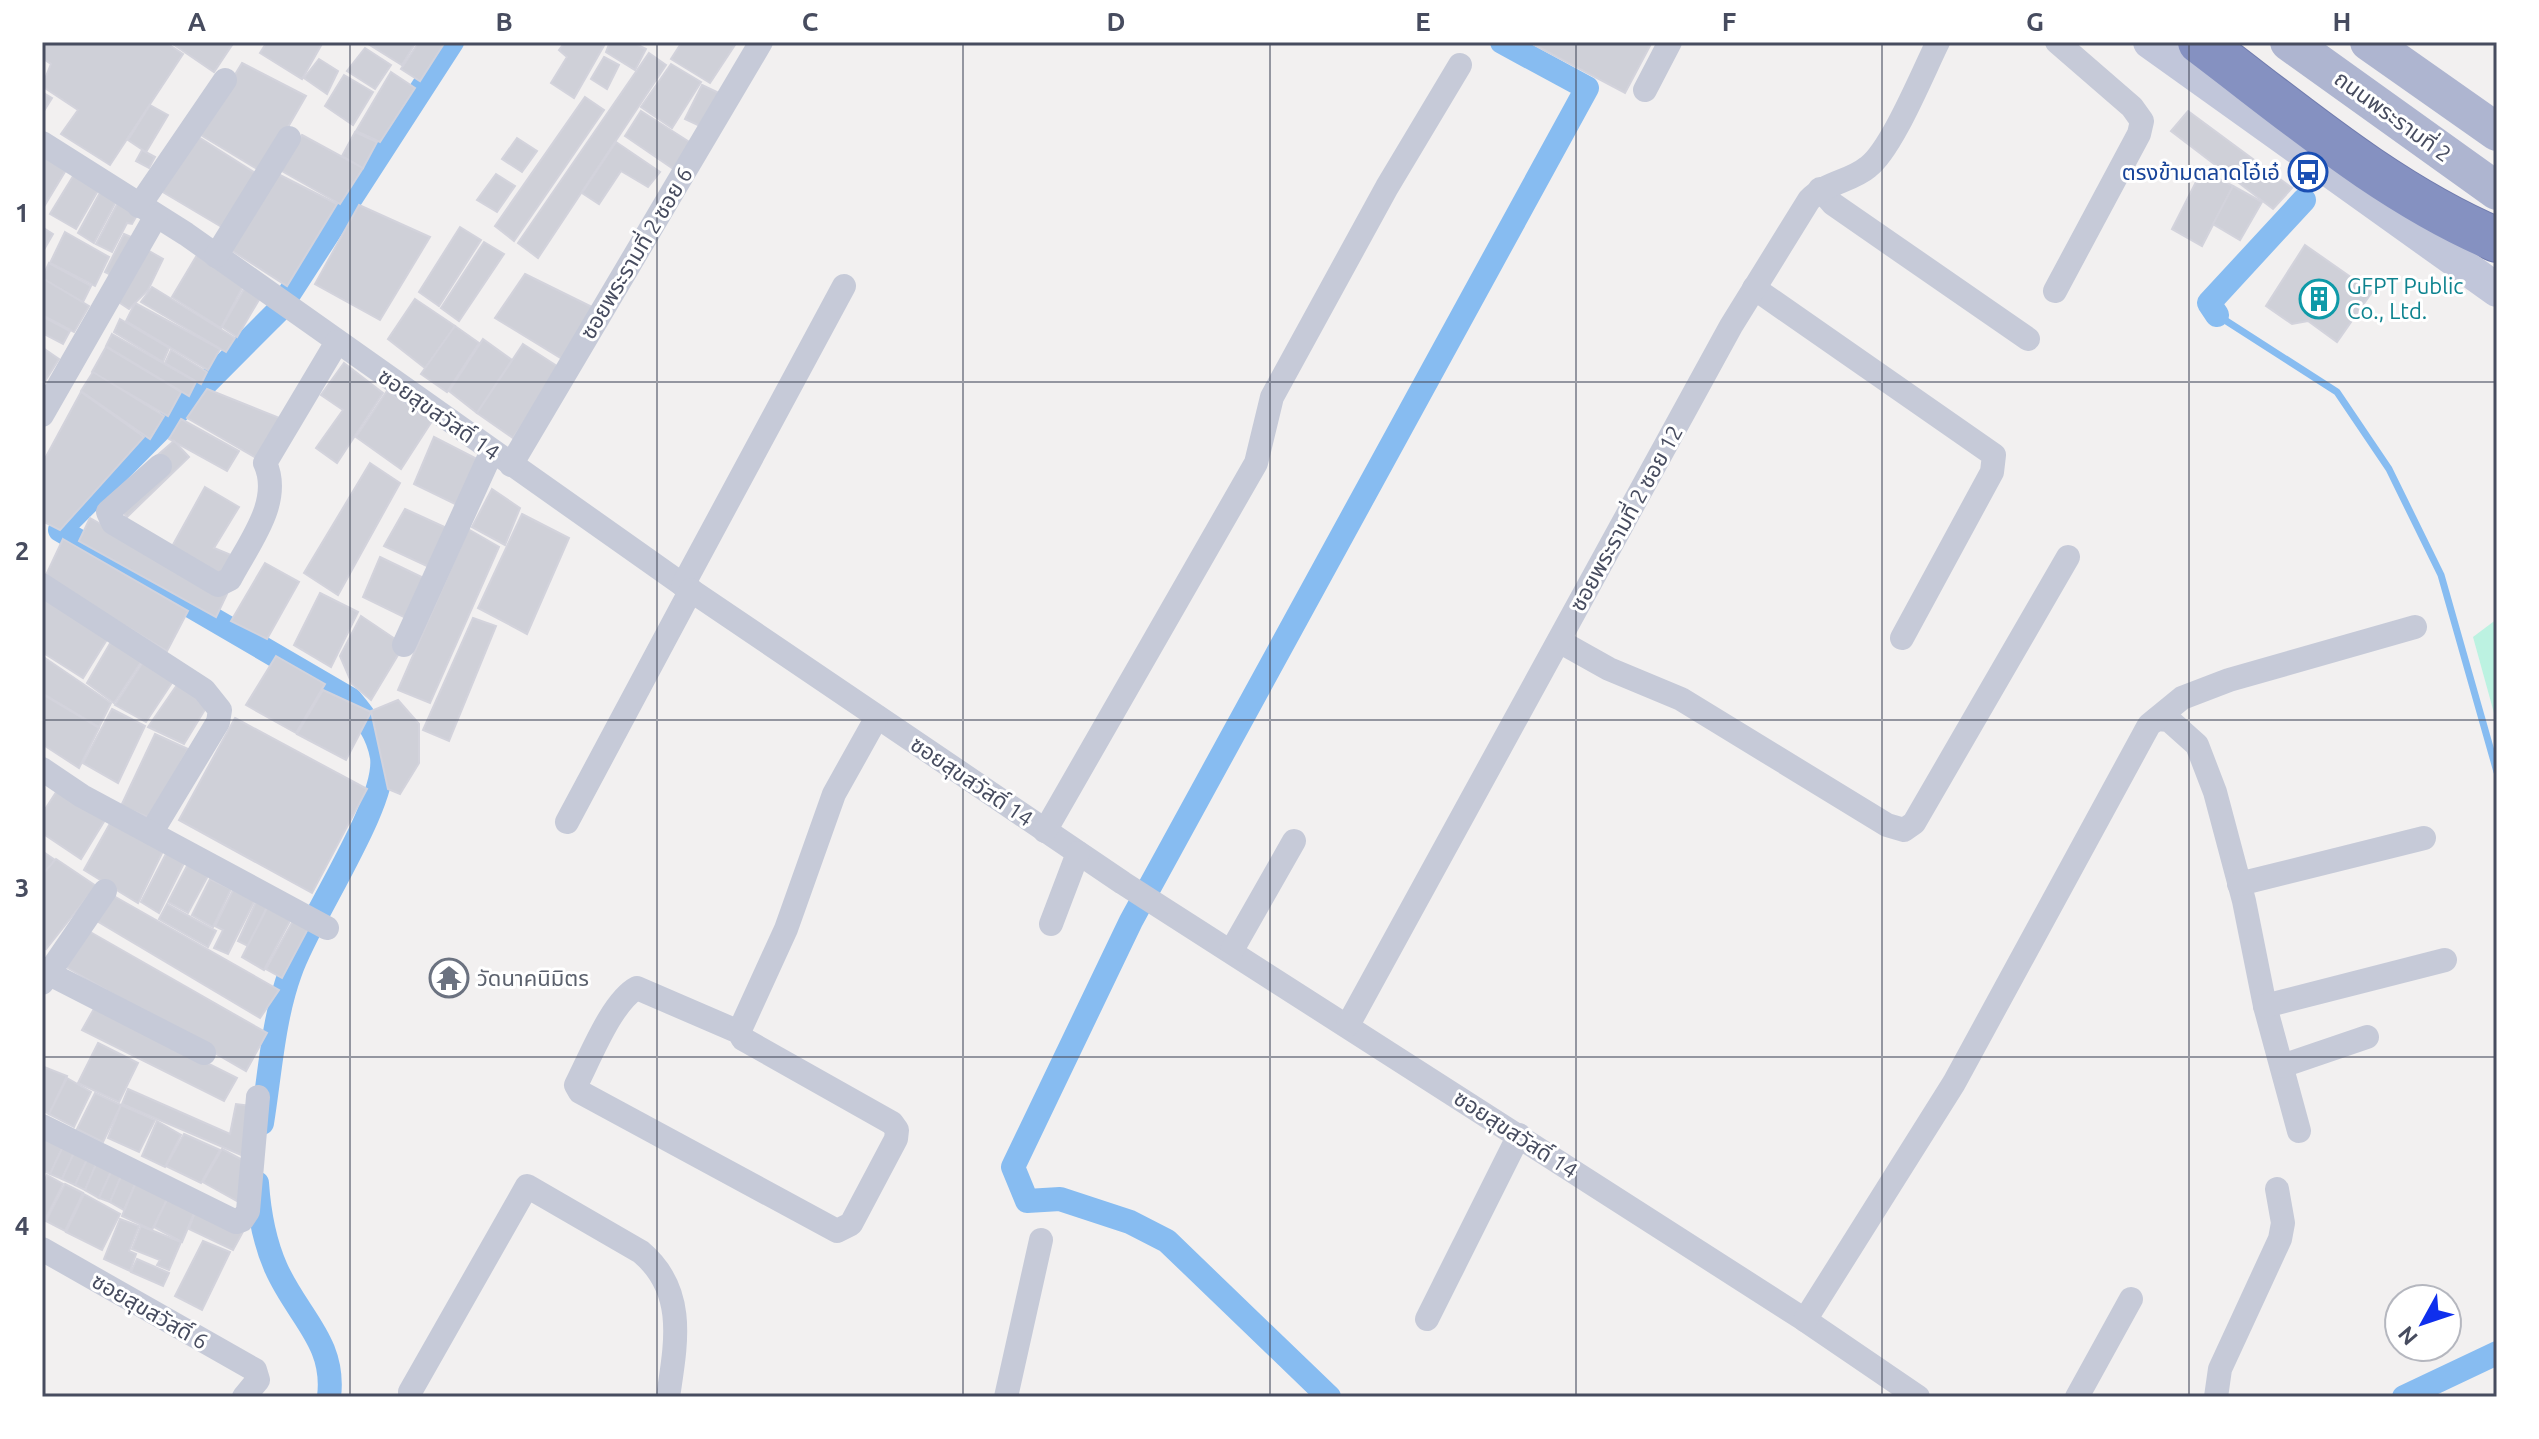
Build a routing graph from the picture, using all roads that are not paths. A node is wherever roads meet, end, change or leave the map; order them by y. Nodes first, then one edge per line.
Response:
1 (761, 42) edge
2 (1670, 42) edge
3 (1938, 42) edge
4 (2057, 42) edge
5 (2150, 42) edge
6 (2200, 42) edge
7 (2289, 42) edge
8 (2369, 42) edge
9 (1460, 65) dead end
10 (225, 80) dead end
11 (1645, 90) dead end
12 (2497, 132) edge
13 (289, 138) dead end
14 (42, 143) edge
15 (1820, 189) junction
16 (2497, 191) edge
17 (148, 211) junction
18 (2497, 240) edge
19 (216, 256) junction
20 (844, 286) dead end
21 (1754, 288) junction
22 (2497, 290) edge
23 (2055, 291) dead end
24 (2028, 339) dead end
25 (337, 342) junction
26 (42, 415) edge
27 (502, 458) junction
28 (160, 466) dead end
29 (2068, 557) dead end
30 (42, 585) edge
31 (687, 588) junction
32 (2415, 627) dead end
33 (1902, 638) dead end
34 (1559, 641) junction
35 (404, 645) dead end
36 (877, 717) junction
37 (2157, 719) junction
38 (42, 769) edge
39 (567, 822) dead end
40 (1045, 831) junction
41 (151, 833) junction
42 (2424, 838) dead end
43 (1294, 841) dead end
44 (1078, 853) junction
45 (2239, 884) junction
46 (105, 891) dead end
47 (319, 923) dead end
48 (1051, 924) dead end
49 (1232, 950) junction
50 (2445, 960) dead end
51 (44, 976) edge
52 (2265, 1006) junction
53 (1348, 1025) junction
54 (739, 1032) junction
55 (2367, 1037) dead end
56 (204, 1053) dead end
57 (2282, 1066) junction
58 (258, 1097) dead end
59 (42, 1126) edge
60 (2299, 1131) dead end
61 (1519, 1135) junction
62 (2277, 1189) dead end
63 (1041, 1240) dead end
64 (44, 1253) edge
65 (2131, 1299) dead end
66 (1427, 1319) dead end
67 (1805, 1320) junction
68 (410, 1392) dead end
69 (244, 1397) edge
70 (668, 1397) edge
71 (1006, 1397) edge
72 (1918, 1397) edge
73 (2077, 1397) edge
74 (2216, 1397) edge

1 - 27 street, ซอยพระรามที่ 2 ซอย 6
2 - 11 street
3 - 15 street
4 - 23 street
5 - 22 main road
6 - 18 highway
7 - 16 main road, ถนนพระรามที่ 2
8 - 12 main road, ถนนพระรามที่ 2
9 - 40 street
10 - 17 street
13 - 19 street
14 - 17 street, ซอยสุขสวัสดิ์ 14
15 - 21 street, ซอยพระรามที่ 2 ซอย 12
15 - 24 street
17 - 19 street, ซอยสุขสวัสดิ์ 14
17 - 26 street
19 - 25 street, ซอยสุขสวัสดิ์ 14
20 - 31 street
21 - 33 street
21 - 34 street, ซอยพระรามที่ 2 ซอย 12
25 - 27 street, ซอยสุขสวัสดิ์ 14
25 - 28 street
27 - 31 street, ซอยสุขสวัสดิ์ 14
27 - 35 street, ซอยพระรามที่ 2 ซอย 6
29 - 34 street
30 - 41 street
31 - 36 street, ซอยสุขสวัสดิ์ 14
31 - 39 street
32 - 37 street
34 - 53 street, ซอยพระรามที่ 2 ซอย 12
36 - 40 street, ซอยสุขสวัสดิ์ 14
36 - 54 street
37 - 45 street
37 - 67 street
38 - 41 street
40 - 44 street, ซอยสุขสวัสดิ์ 14
41 - 47 street
42 - 45 street
43 - 49 street
44 - 48 street
44 - 49 street, ซอยสุขสวัสดิ์ 14
45 - 52 street
46 - 51 street
49 - 53 street, ซอยสุขสวัสดิ์ 14
50 - 52 street
51 - 56 street
52 - 57 street
53 - 61 street, ซอยสุขสวัสดิ์ 14
54 - 54 street
55 - 57 street
57 - 60 street
58 - 59 street
61 - 66 street
61 - 67 street, ซอยสุขสวัสดิ์ 14
62 - 74 street
63 - 71 street
64 - 69 street, ซอยสุขสวัสดิ์ 6
65 - 73 street
67 - 72 street, ซอยสุขสวัสดิ์ 14
68 - 70 street

